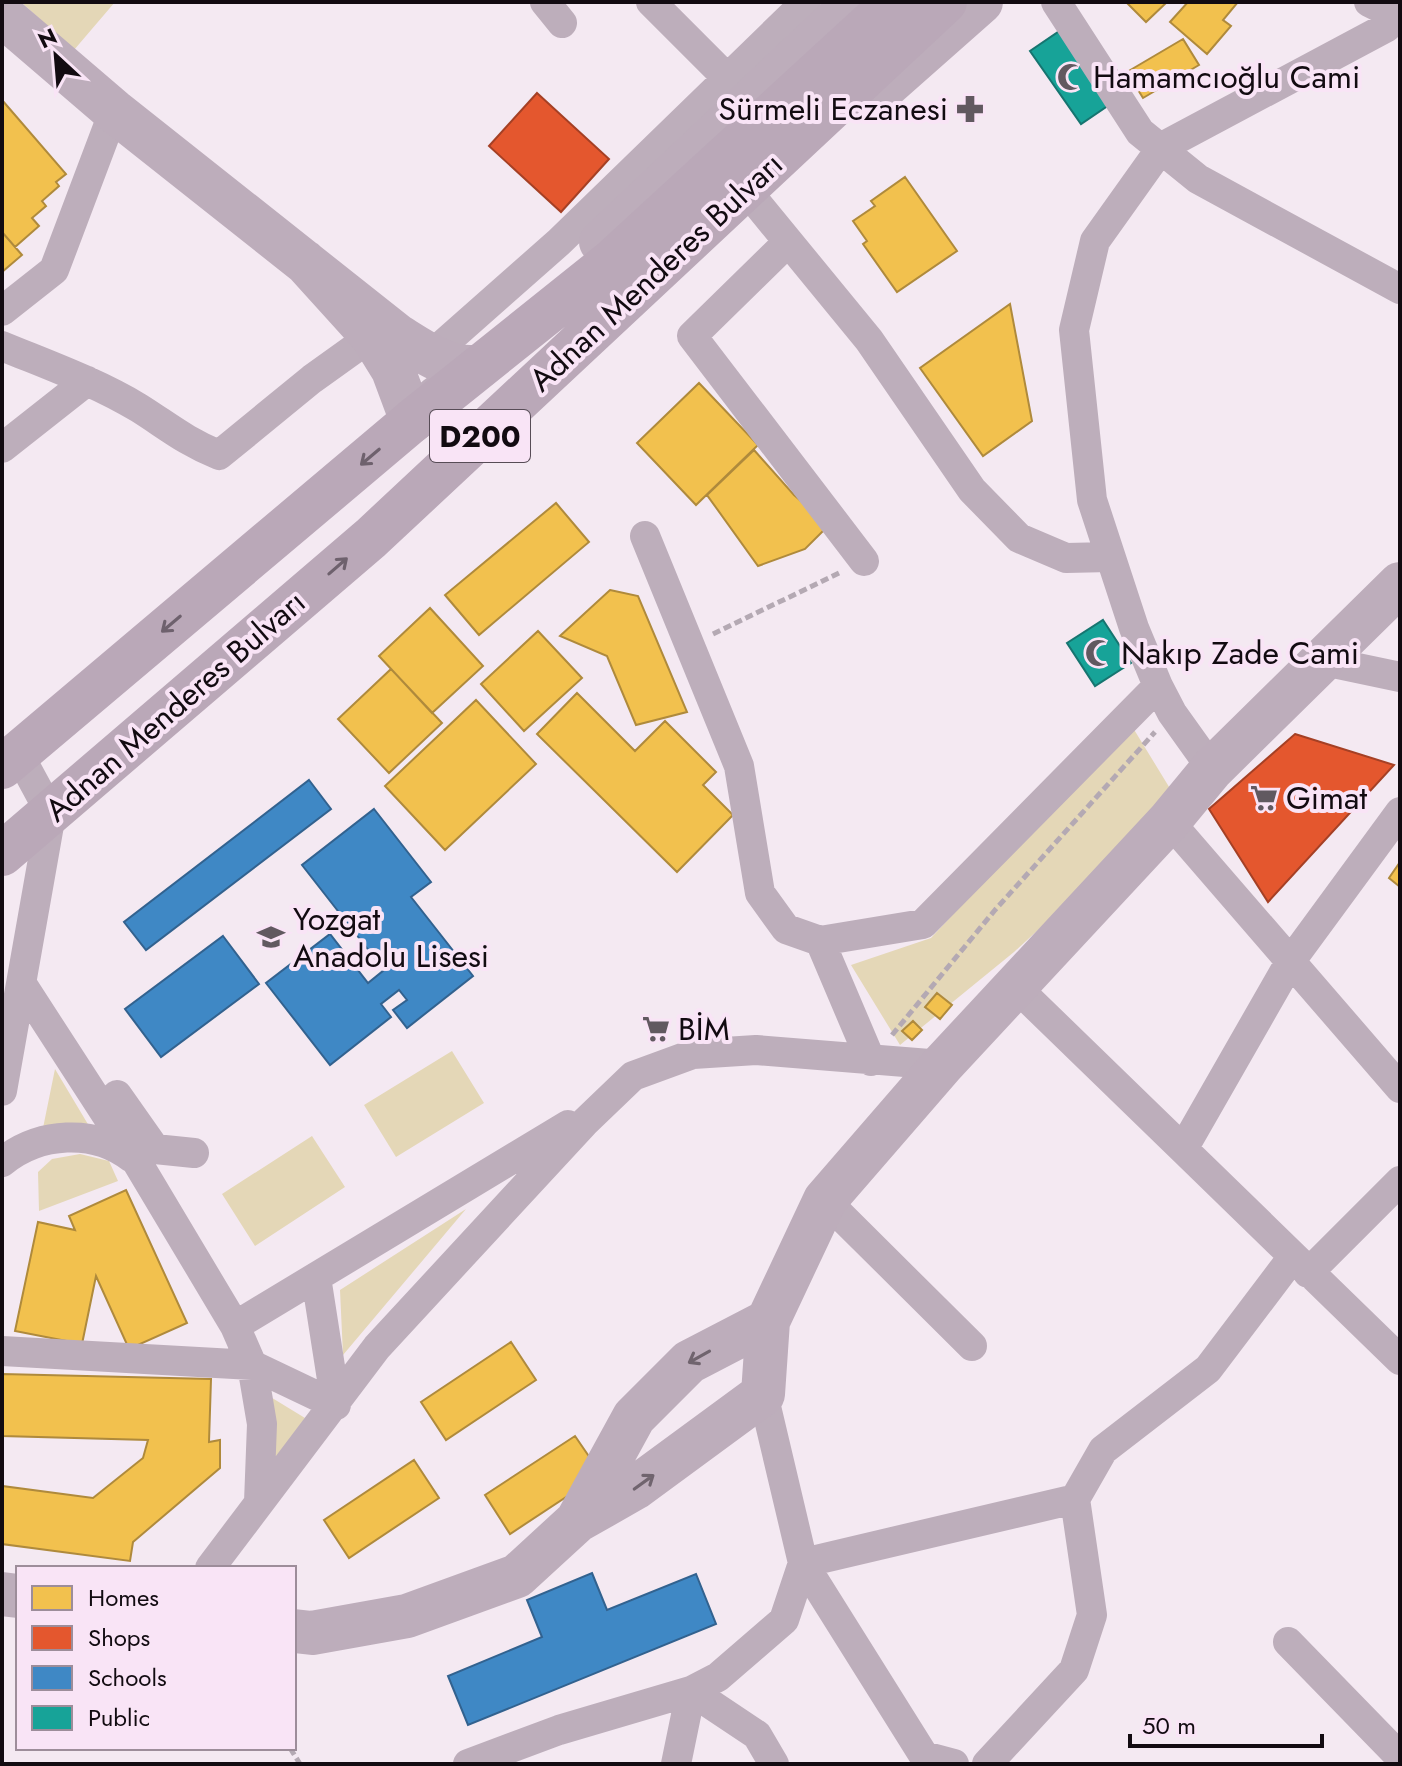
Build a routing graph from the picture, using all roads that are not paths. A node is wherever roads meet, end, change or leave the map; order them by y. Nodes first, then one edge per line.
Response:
1 (651, 2) edge
2 (806, 2) edge
3 (855, 2) edge
4 (894, 2) edge
5 (945, 2) edge
6 (981, 2) edge
7 (1056, 2) edge
8 (1369, 2) edge
9 (2, 15) edge
10 (728, 79) junction
11 (114, 111) junction
12 (1162, 147) junction
13 (755, 201) junction
14 (788, 242) junction
15 (305, 262) junction
16 (1400, 289) edge
17 (2, 311) edge
18 (372, 336) junction
19 (2, 346) edge
20 (459, 364) junction
21 (87, 381) junction
22 (412, 421) junction
23 (2, 448) edge
24 (645, 536) dead end
25 (371, 538) junction
26 (1110, 557) junction
27 (864, 561) road end
28 (1400, 584) edge
29 (1324, 661) junction
30 (1400, 677) edge
31 (1158, 686) junction
32 (10, 760) edge
33 (1212, 769) junction
34 (1400, 812) edge
35 (51, 814) junction
36 (1169, 821) junction
37 (2, 854) edge
38 (820, 941) junction
39 (1290, 962) junction
40 (1014, 985) junction
41 (23, 986) junction
42 (56, 1037) junction
43 (871, 1061) junction
44 (942, 1065) junction
45 (1400, 1088) edge
46 (2, 1091) edge
47 (604, 1104) junction
48 (1183, 1149) junction
49 (194, 1153) dead end
50 (2, 1162) edge
51 (137, 1162) junction
52 (1400, 1181) edge
53 (825, 1200) junction
54 (1300, 1266) junction
55 (316, 1277) junction
56 (768, 1321) junction
57 (235, 1326) junction
58 (972, 1346) dead end
59 (2, 1351) edge
60 (1400, 1360) edge
61 (252, 1365) junction
62 (763, 1394) junction
63 (336, 1405) junction
64 (1075, 1499) junction
65 (259, 1502) junction
66 (577, 1521) junction
67 (803, 1563) junction
68 (211, 1566) edge
69 (296, 1631) edge
70 (1288, 1642) dead end
71 (691, 1691) junction
72 (1400, 1757) edge
73 (468, 1764) edge
74 (676, 1764) edge
75 (774, 1764) edge
76 (954, 1764) edge
77 (987, 1764) edge

1 - 10 street
2 - 10 street
3 - 20 street
4 - 20 highway, Adnan Menderes Bulvarı / D200
5 - 25 highway, Adnan Menderes Bulvarı / D200
6 - 13 street
7 - 12 street
8 - 12 street
9 - 11 street
10 - 20 street
11 - 15 street
11 - 17 street
12 - 16 street
12 - 26 street
13 - 14 street
13 - 25 street
14 - 26 street
14 - 27 street
15 - 18 street
15 - 20 street
18 - 21 street
18 - 22 street
19 - 21 street
20 - 22 highway, Adnan Menderes Bulvarı / D200
21 - 23 street
22 -> 32 highway, Adnan Menderes Bulvarı / D200
24 - 38 street
35 -> 25 highway, Adnan Menderes Bulvarı / D200
26 - 31 street
28 - 29 street
29 - 30 street
29 - 33 street
31 - 33 street
31 - 38 street
32 - 35 street
33 - 36 street
34 - 39 street
35 - 37 highway, Adnan Menderes Bulvarı / D200
35 - 41 street
36 - 39 street
36 - 40 street
38 - 43 street
39 - 45 street
39 - 48 street
40 - 44 street
40 - 48 street
41 - 42 street
41 - 46 street
42 - 49 street
42 - 51 street
43 - 44 street
43 - 47 street
44 - 53 street
47 - 55 street
47 - 63 street
48 - 54 street
50 - 51 street
51 - 57 street
52 - 54 street
53 - 56 street
53 - 58 street
54 - 60 street
54 - 64 street
55 - 57 street
55 - 63 street
56 - 62 street
56 -> 66 street
57 - 61 street
59 - 61 street
61 - 63 street
61 - 65 street
66 -> 62 street
62 - 67 street
63 - 65 street
64 - 67 street
64 - 77 street
65 - 68 street
66 - 69 street
67 - 71 street
67 - 76 street
70 - 72 street
71 - 73 street
71 - 74 street
71 - 75 street

